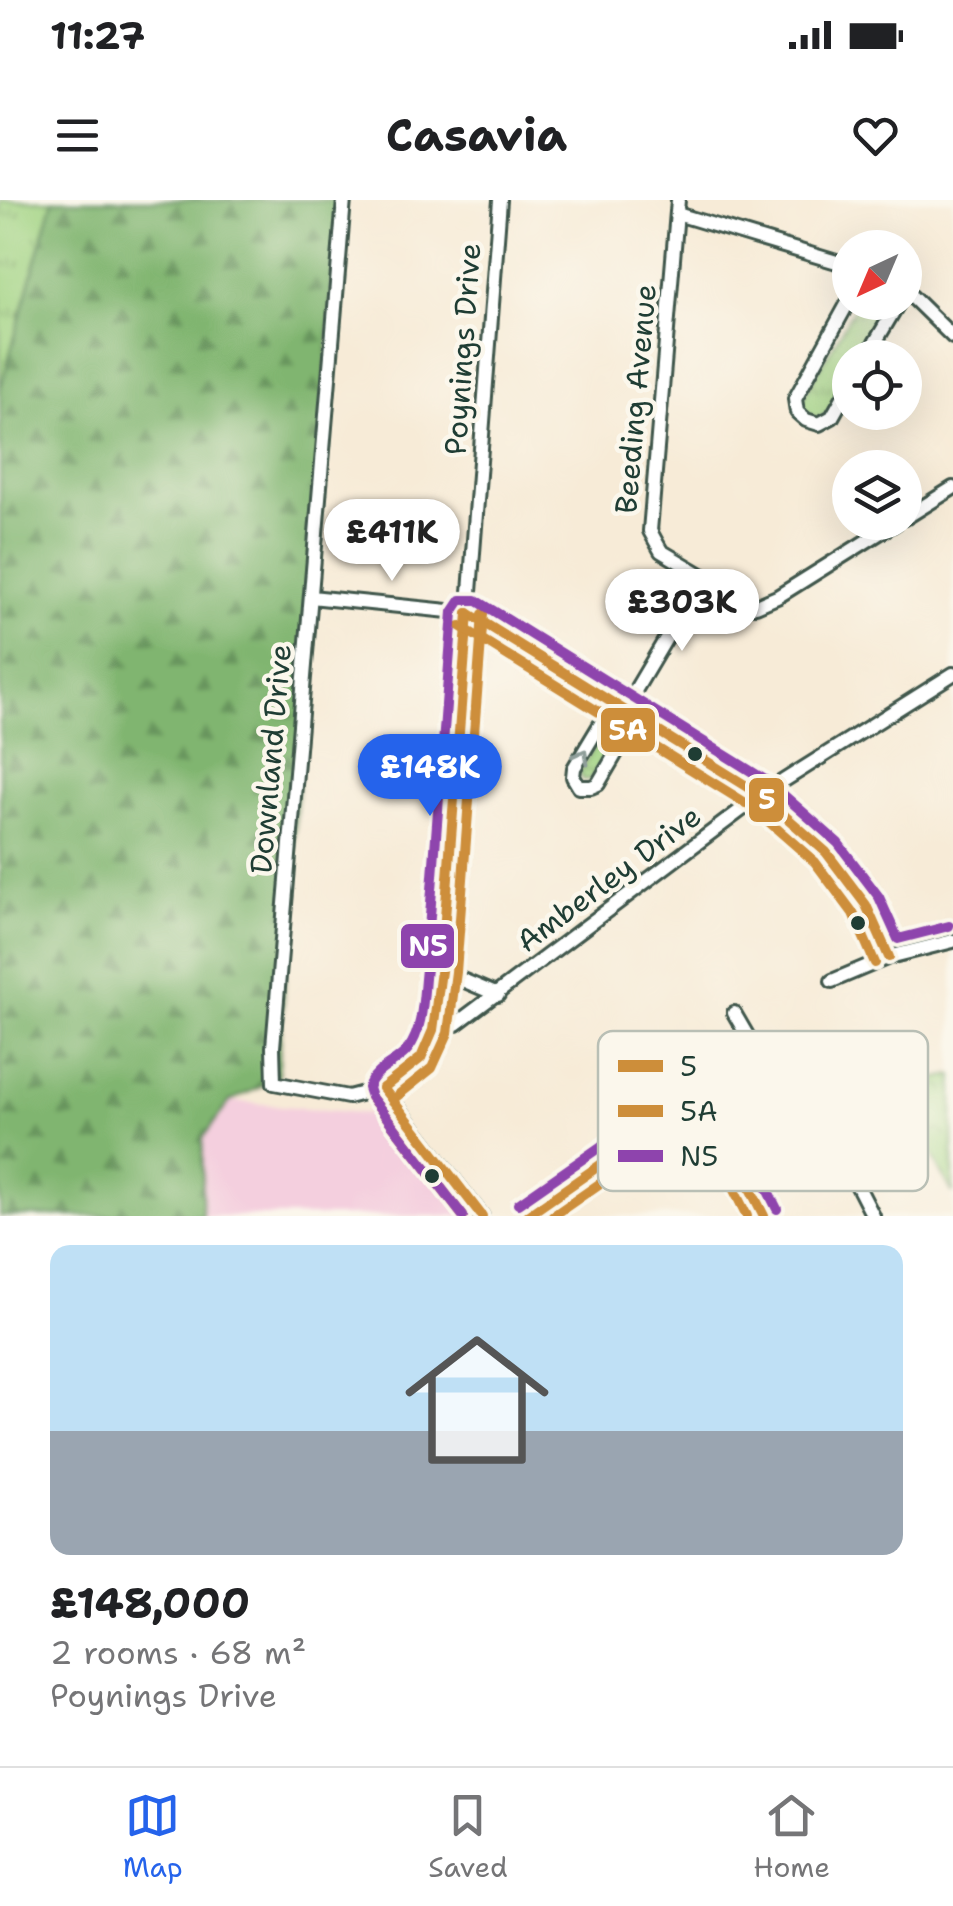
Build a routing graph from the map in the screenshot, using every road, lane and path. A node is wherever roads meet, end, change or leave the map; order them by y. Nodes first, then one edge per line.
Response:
1 (344, 200) edge
2 (500, 200) edge
3 (677, 207) edge
4 (832, 260) edge
5 (922, 307) edge
6 (838, 320) edge
7 (953, 337) edge
8 (832, 417) edge
9 (953, 488) edge
10 (922, 507) edge
11 (869, 540) edge
12 (703, 576) junction
13 (310, 597) junction
14 (468, 613) junction
15 (953, 674) edge
16 (624, 712) junction
17 (761, 795) junction
18 (953, 941) edge
19 (890, 958) junction
20 (441, 971) junction
21 (832, 981) dead end
22 (498, 996) junction
23 (734, 1013) dead end
24 (433, 1030) junction
25 (744, 1031) edge
26 (383, 1088) junction
27 (598, 1166) edge
28 (751, 1191) edge
29 (860, 1191) edge
30 (482, 1216) edge
31 (527, 1216) edge
32 (764, 1216) edge
33 (873, 1216) edge

1 - 13 street, Downland Drive
2 - 14 street, Poynings Drive
3 - 4 street
3 - 12 street, Beeding Avenue
5 - 7 street
6 - 8 street
9 - 10 street
11 - 12 street, Beeding Avenue
12 - 16 street
13 - 14 street
13 - 26 street, Downland Drive
14 - 16 street
14 - 20 street, Poynings Drive
15 - 17 street, Amberley Drive
16 -> 16 street
16 - 17 street
17 - 19 street
17 - 22 street, Amberley Drive
18 - 19 street
19 - 21 street
20 - 22 street
20 - 24 street, Poynings Drive
22 - 24 street, Amberley Drive
23 - 25 street
24 - 26 street, Poynings Drive
26 - 30 street
27 - 31 street
28 - 32 street
29 - 33 street

